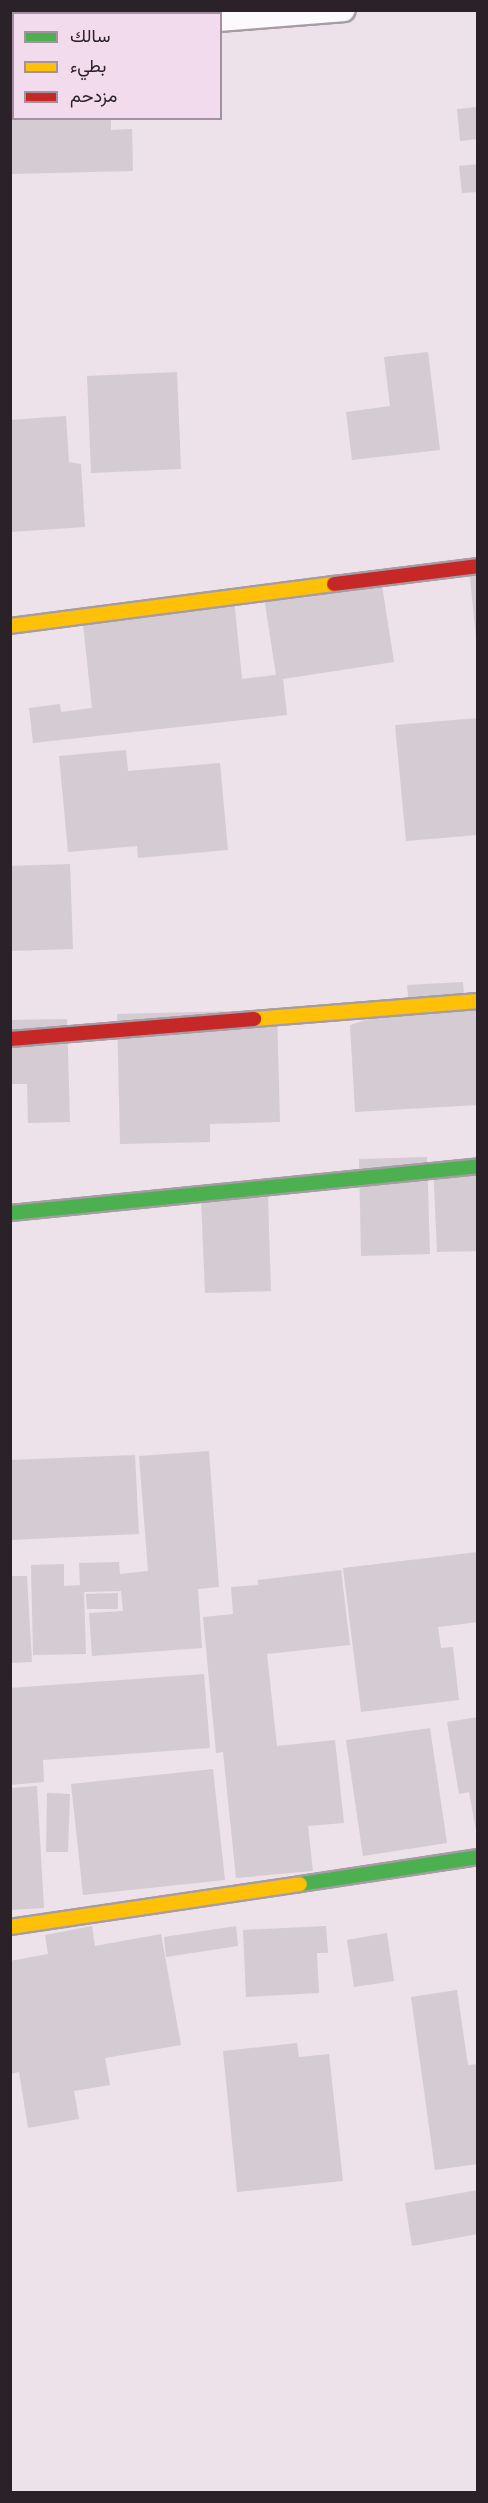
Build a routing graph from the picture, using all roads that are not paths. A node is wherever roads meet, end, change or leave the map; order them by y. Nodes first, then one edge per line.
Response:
1 (344, 10) edge
2 (222, 21) edge
3 (477, 566) edge
4 (10, 626) edge
5 (477, 1001) edge
6 (10, 1039) edge
7 (477, 1166) edge
8 (10, 1213) edge
9 (477, 1857) edge
10 (10, 1926) edge

1 - 2 lane
3 - 4 street
5 - 6 street
7 - 8 street
9 - 10 street

